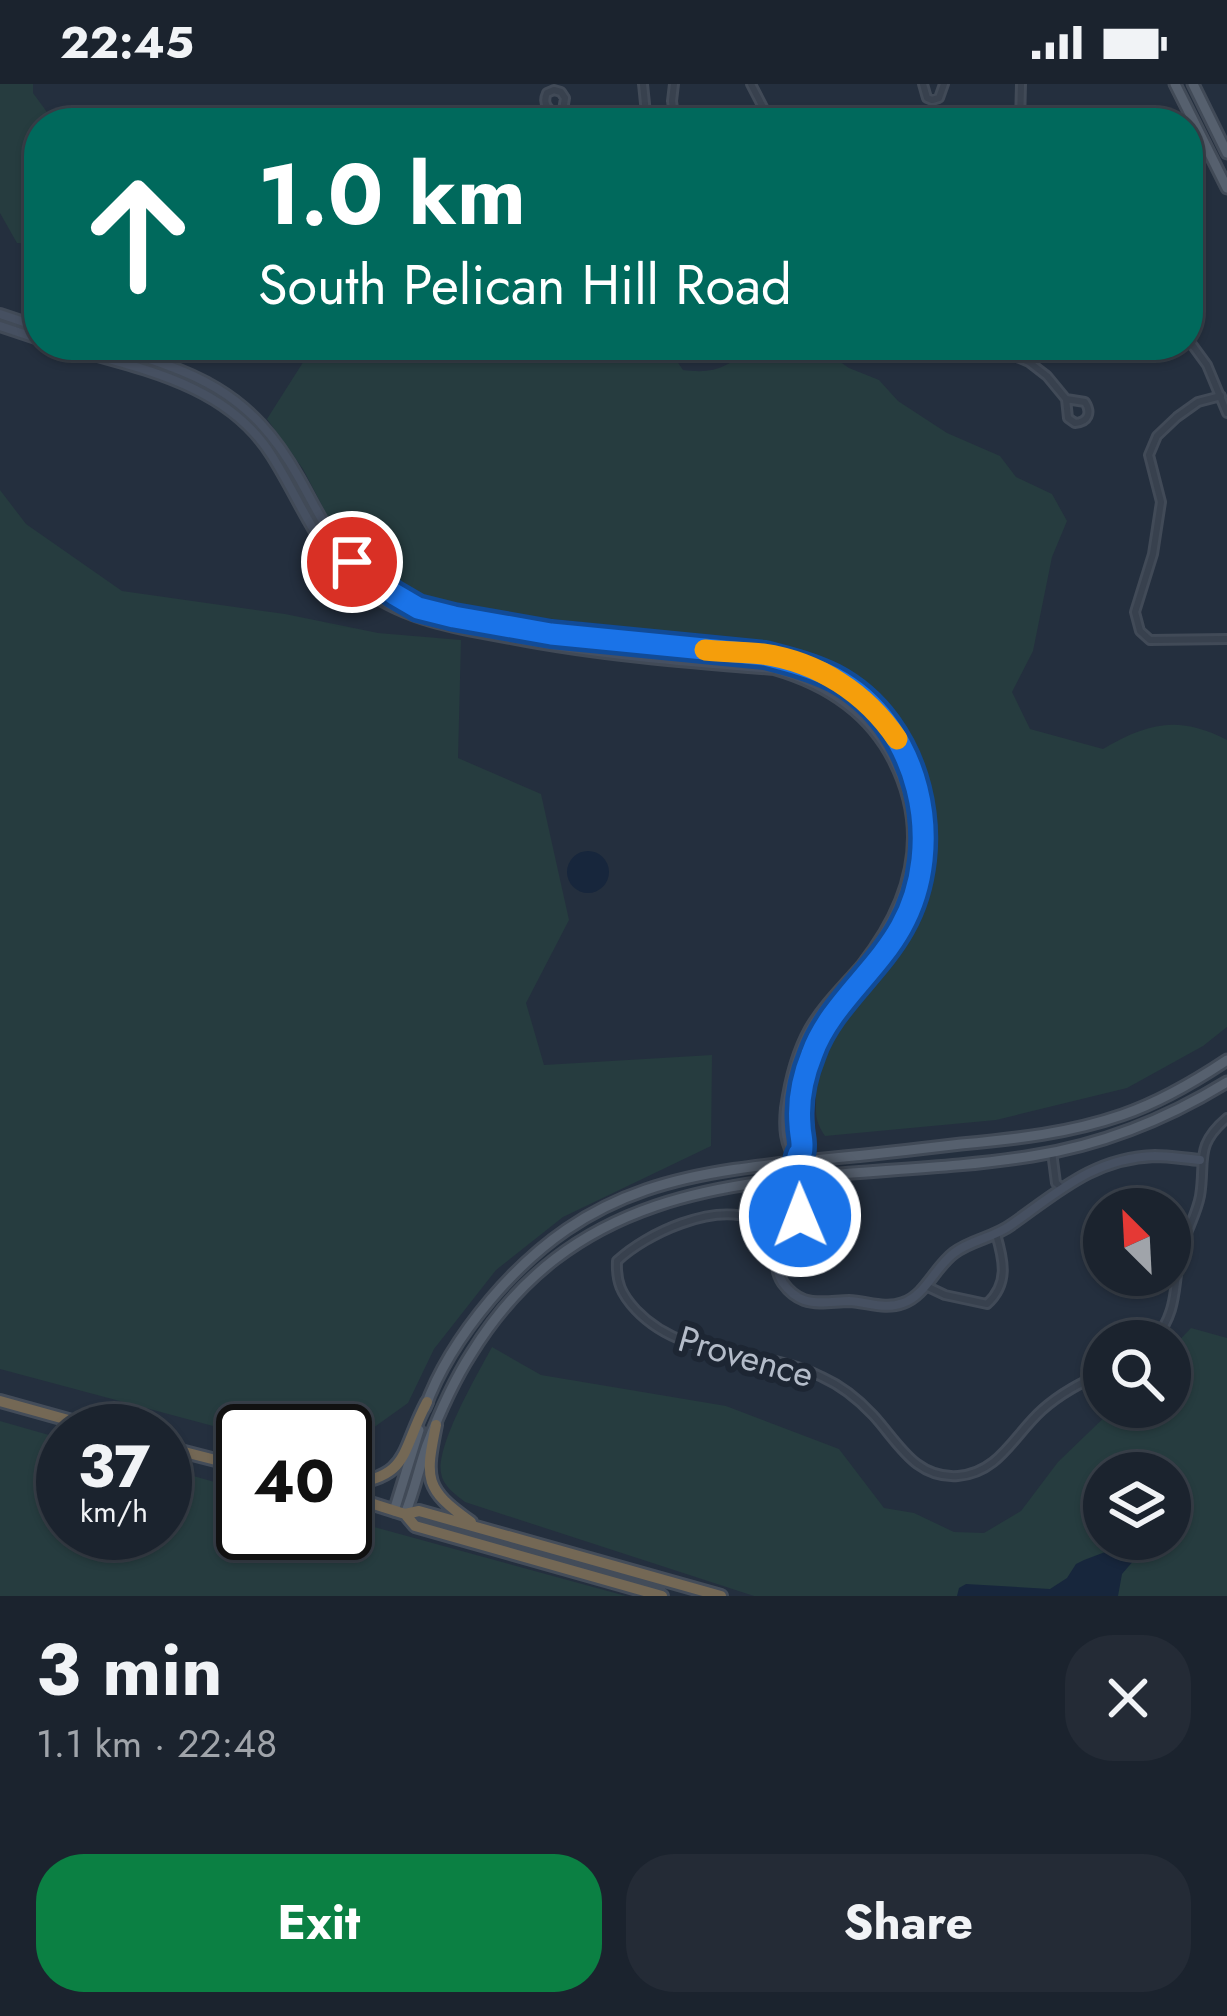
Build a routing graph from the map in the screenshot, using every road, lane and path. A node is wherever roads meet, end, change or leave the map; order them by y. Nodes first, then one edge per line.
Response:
1 (923, 84) edge
2 (944, 84) edge
3 (1192, 84) edge
4 (547, 108) edge
5 (564, 108) edge
6 (1203, 141) edge
7 (1227, 153) edge
8 (1227, 188) edge
9 (114, 360) edge
10 (156, 360) edge
11 (1019, 360) edge
12 (1203, 360) edge
13 (1221, 396) junction
14 (1066, 398) junction
15 (1227, 413) edge
16 (252, 414) junction
17 (243, 422) junction
18 (261, 424) junction
19 (253, 432) junction
20 (417, 612) junction
21 (1227, 639) edge
22 (887, 941) junction
23 (1227, 1060) edge
24 (1227, 1082) edge
25 (1227, 1118) edge
26 (1052, 1152) junction
27 (1201, 1160) junction
28 (797, 1161) junction
29 (799, 1179) junction
30 (1061, 1187) junction
31 (996, 1234) junction
32 (786, 1240) junction
33 (925, 1286) junction
34 (1166, 1320) edge
35 (1083, 1382) edge
36 (0, 1401) edge
37 (427, 1402) junction
38 (36, 1411) edge
39 (436, 1425) junction
40 (372, 1481) edge
41 (372, 1504) edge
42 (399, 1512) junction
43 (479, 1528) junction
44 (662, 1596) edge
45 (721, 1596) edge

1 - 2 street
3 - 7 main road
4 - 5 street
6 - 8 main road
9 - 17 street
10 - 16 street
11 - 14 street
12 - 13 street
13 - 15 street
13 - 21 street
14 - 14 street
16 - 17 street
16 - 18 street
17 - 19 street
18 - 19 street
18 - 20 street
19 - 20 street
20 - 22 street
22 - 28 street
22 - 28 street
23 - 28 main road
24 - 26 main road
25 - 27 street
26 - 29 main road
26 - 30 street
27 - 30 street
27 - 34 street
28 - 29 street
28 - 37 main road
29 - 32 street
29 - 39 main road
30 - 31 street
31 - 33 street
31 - 33 street
32 - 33 street
32 - 35 street, Provence
36 - 38 highway
37 - 40 highway
37 - 42 main road
39 - 42 main road
39 - 43 highway
41 - 42 highway
42 - 43 highway
42 - 44 highway
43 - 45 highway

